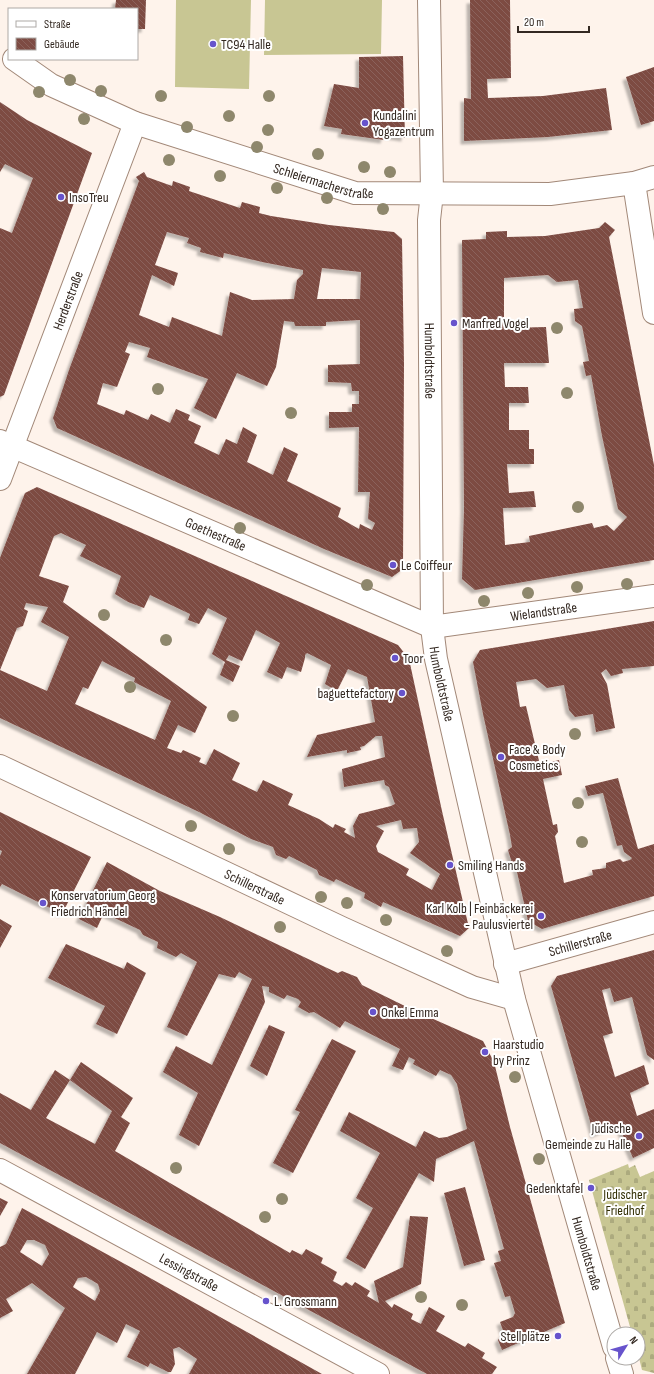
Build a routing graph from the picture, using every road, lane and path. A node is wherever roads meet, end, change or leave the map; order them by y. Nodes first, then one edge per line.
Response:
1 (430, 0) edge
2 (0, 49) edge
3 (8, 55) edge
4 (15, 60) edge
5 (135, 122) junction
6 (644, 180) edge
7 (432, 194) junction
8 (654, 313) edge
9 (6, 443) edge
10 (0, 479) edge
11 (654, 596) edge
12 (432, 627) junction
13 (0, 766) edge
14 (654, 922) edge
15 (505, 964) junction
16 (514, 999) junction
17 (0, 1170) edge
18 (608, 1326) edge
19 (378, 1374) edge

1 - 7 street, Humboldtstraße
2 - 3 street
4 - 5 street, Schleiermacherstraße
5 - 7 street, Schleiermacherstraße
5 - 9 street, Herderstraße
6 - 7 street, Schleiermacherstraße
6 - 8 street
7 - 12 street, Humboldtstraße
9 - 10 street, Herderstraße
9 - 12 street, Goethestraße
11 - 12 street, Wielandstraße
12 - 15 street, Humboldtstraße
13 - 16 street, Schillerstraße
14 - 15 street, Schillerstraße
15 - 16 street, Humboldtstraße
16 - 18 street, Humboldtstraße
17 - 19 street, Lessingstraße

